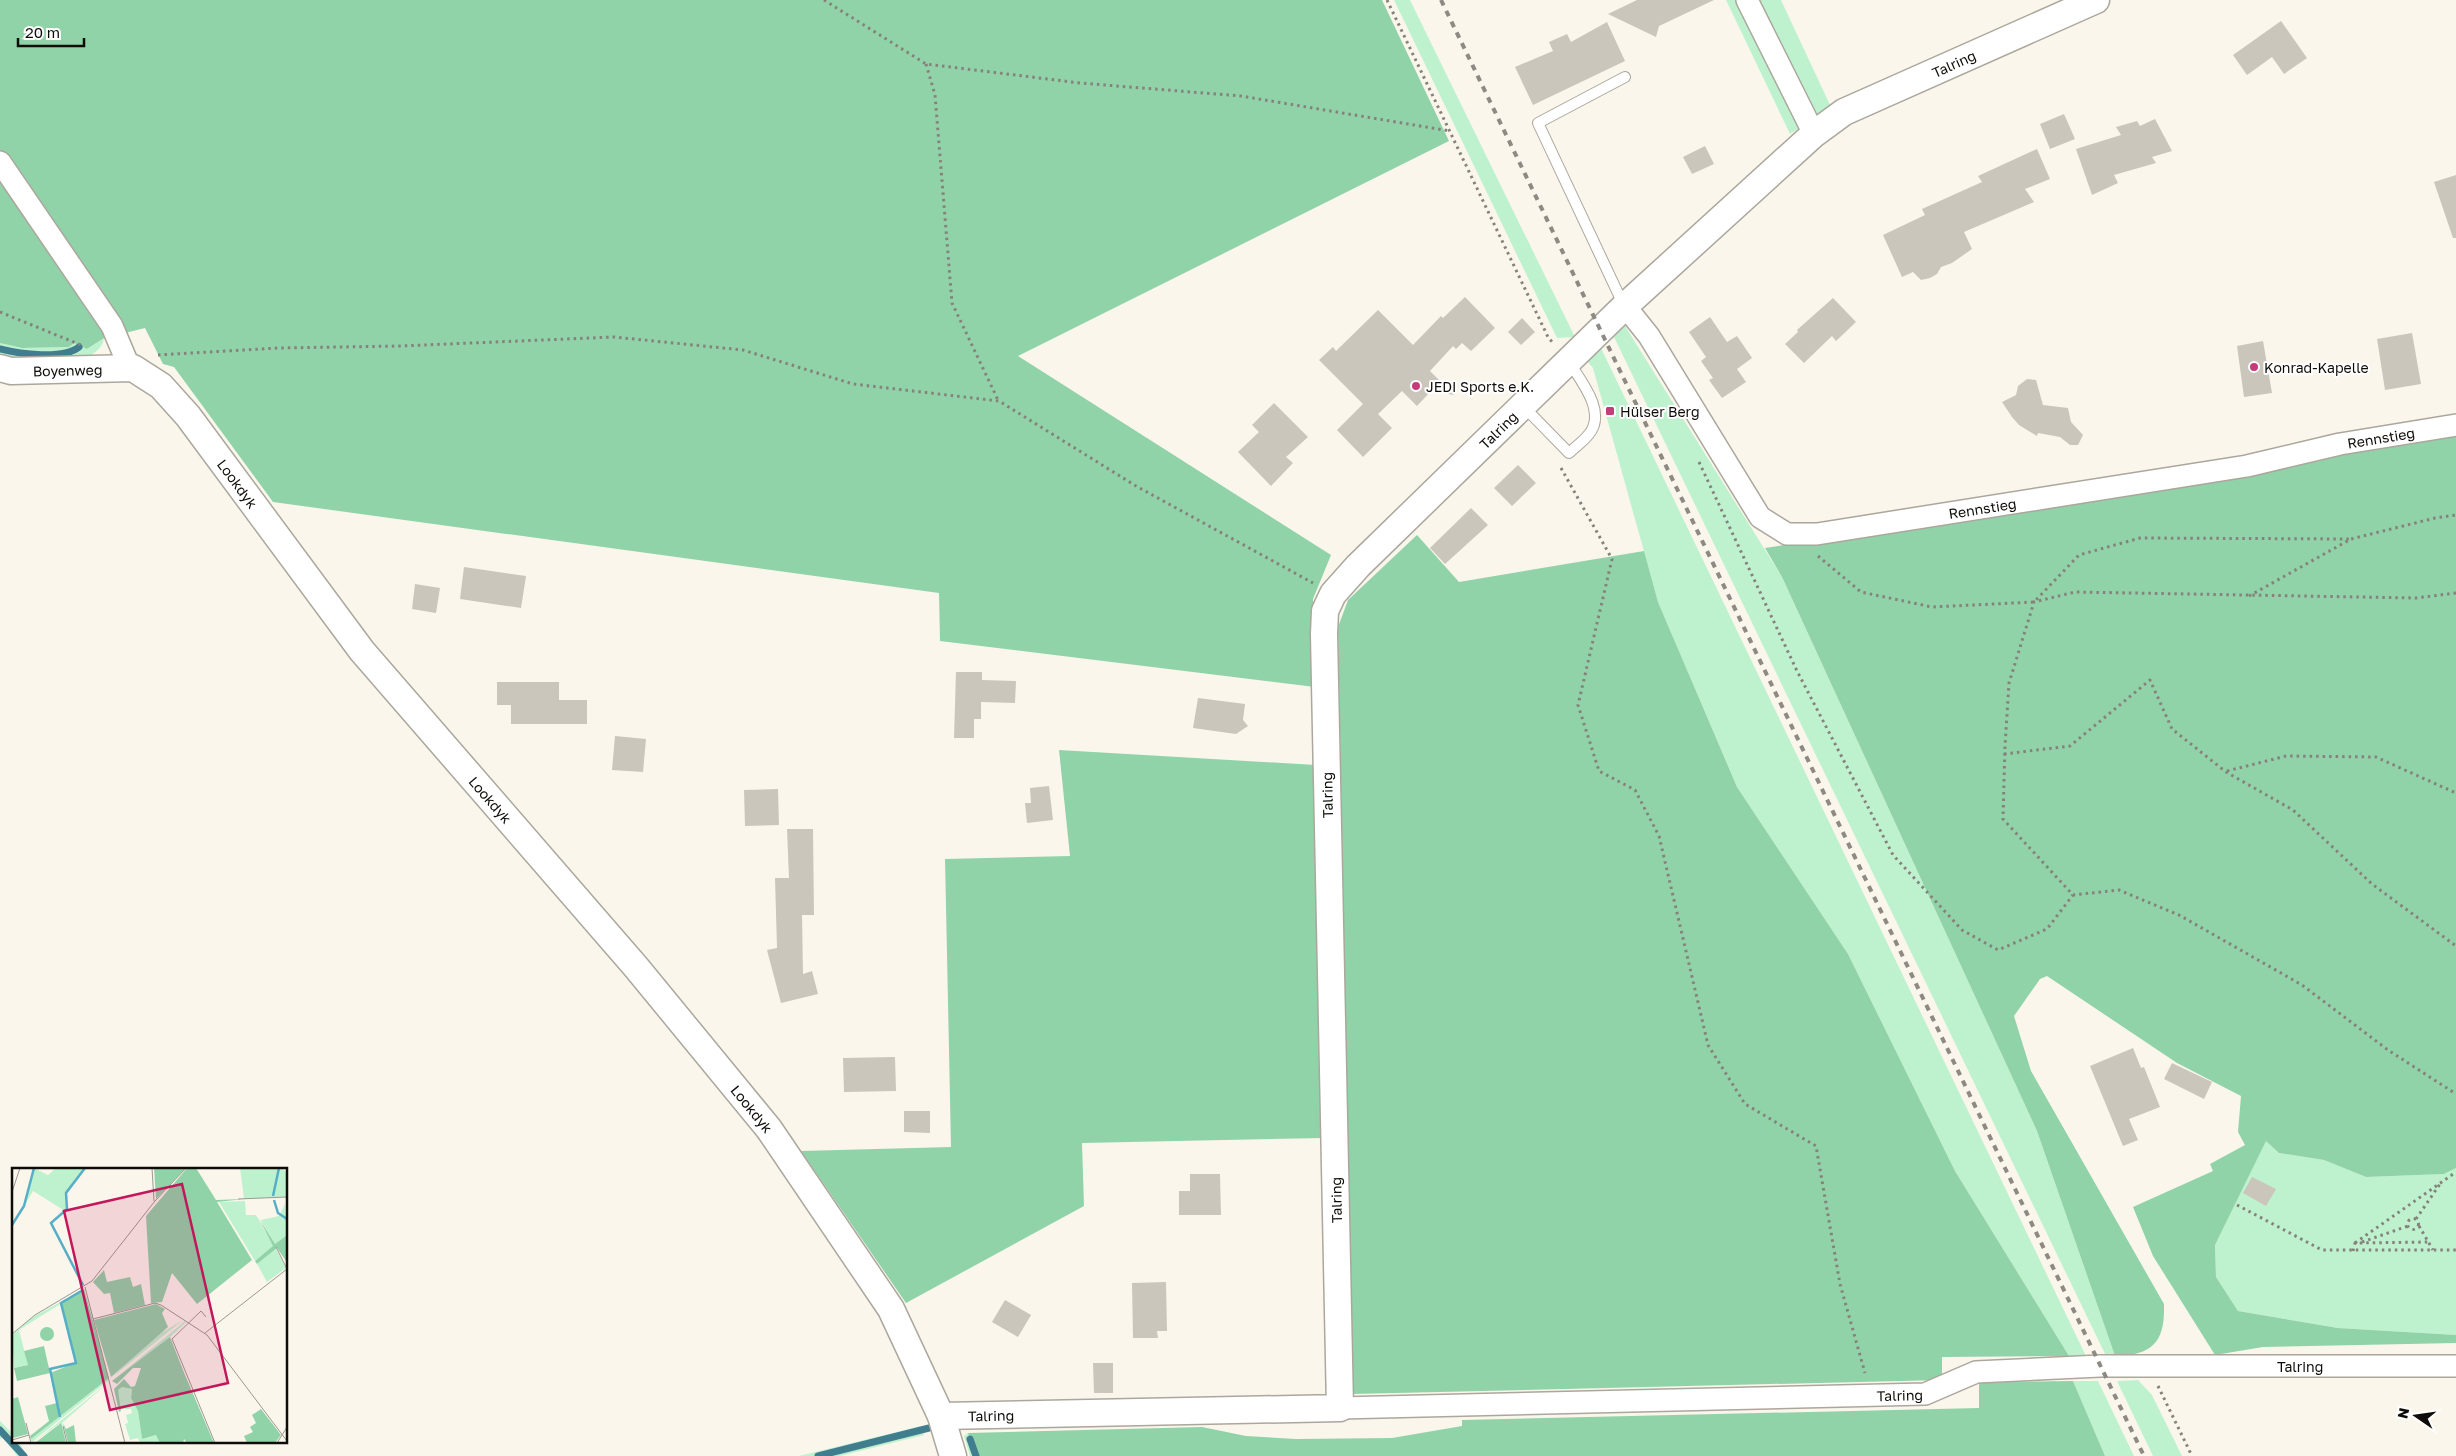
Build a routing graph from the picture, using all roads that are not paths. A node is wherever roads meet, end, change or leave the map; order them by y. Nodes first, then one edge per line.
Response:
1 (1747, 0) edge
2 (2096, 0) edge
3 (1626, 77) dead end
4 (1814, 134) junction
5 (0, 162) edge
6 (1625, 306) junction
7 (1570, 362) junction
8 (0, 368) edge
9 (133, 368) junction
10 (1523, 406) junction
11 (2456, 425) edge
12 (2456, 1366) edge
13 (1340, 1408) junction
14 (941, 1416) junction
15 (953, 1456) edge

1 - 4 street
2 - 4 street, Talring
3 - 6 lane
4 - 6 street, Talring
5 - 9 street, Lookdyk
6 - 7 street, Talring
6 - 11 street, Rennstieg
7 - 10 street, Talring
7 - 10 lane
8 - 9 street, Boyenweg
9 - 14 street, Lookdyk
10 - 13 street, Talring
12 - 13 street, Talring
13 - 14 street, Talring
14 - 15 street, Lookdyk

